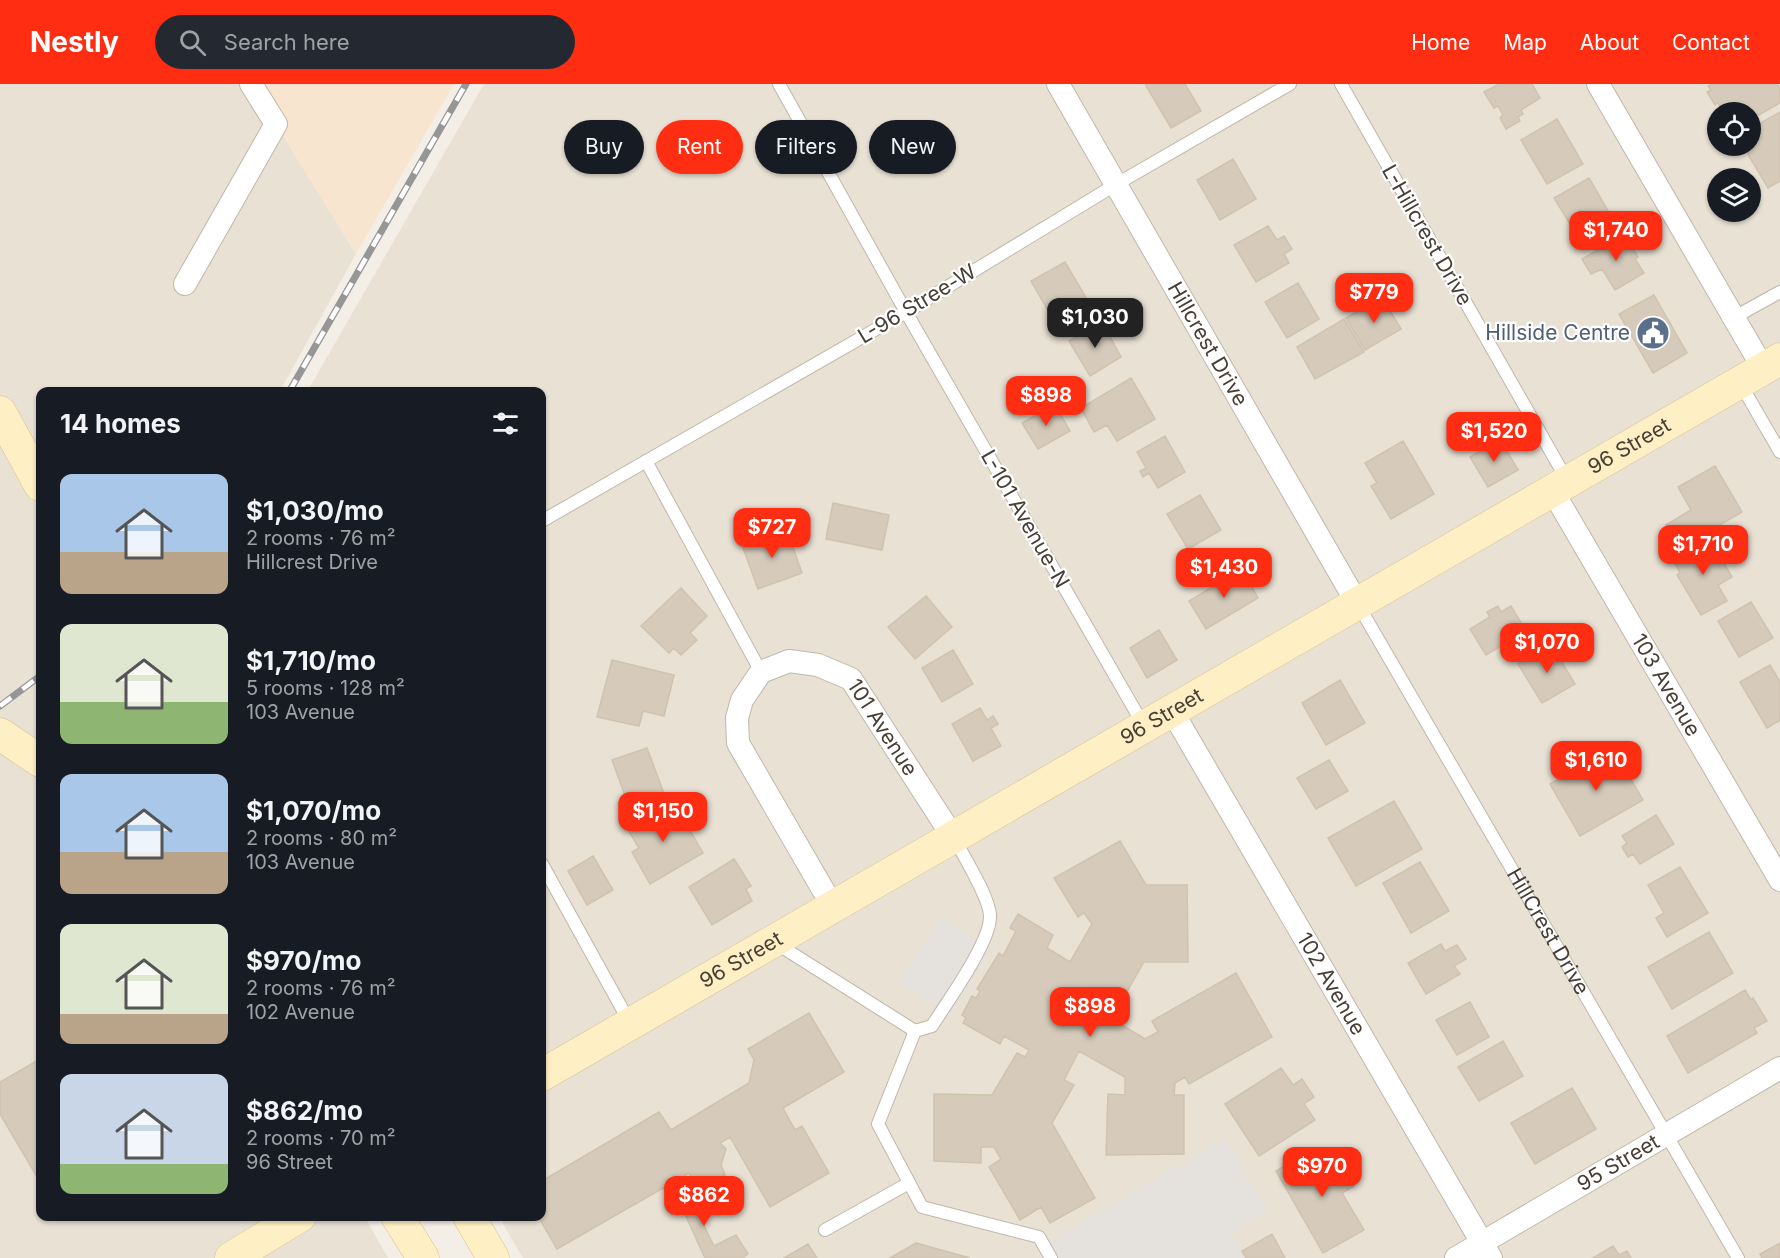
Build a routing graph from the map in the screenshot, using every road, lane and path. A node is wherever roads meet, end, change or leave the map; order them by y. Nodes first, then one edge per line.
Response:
1 (251, 84) edge
2 (779, 84) edge
3 (1058, 84) edge
4 (1290, 84) edge
5 (1341, 84) edge
6 (1598, 84) edge
7 (1115, 185) junction
8 (185, 284) dead end
9 (1780, 292) edge
10 (906, 312) junction
11 (1733, 318) junction
12 (1761, 370) edge
13 (0, 412) edge
14 (1780, 452) edge
15 (646, 460) junction
16 (36, 478) edge
17 (1560, 485) junction
18 (546, 519) edge
19 (1357, 603) junction
20 (761, 672) junction
21 (1172, 711) junction
22 (1144, 727) junction
23 (0, 734) edge
24 (36, 758) edge
25 (953, 837) junction
26 (546, 871) edge
27 (1780, 880) edge
28 (832, 907) junction
29 (773, 941) junction
30 (630, 1024) junction
31 (915, 1031) junction
32 (1780, 1068) edge
33 (546, 1073) edge
34 (1667, 1134) junction
35 (909, 1183) junction
36 (292, 1221) edge
37 (400, 1221) edge
38 (472, 1221) edge
39 (825, 1230) dead end
40 (1486, 1250) edge
41 (231, 1258) edge
42 (423, 1258) edge
43 (493, 1258) edge
44 (1051, 1258) edge
45 (1456, 1258) edge
46 (1738, 1258) edge

1 - 8 street
2 - 10 lane, L-101 Avenue-N
3 - 7 street, Hillcrest Drive
4 - 7 lane, L-96 Stree-W
5 - 17 lane, L-Hillcrest Drive
6 - 11 street
7 - 10 lane, L-96 Stree-W
7 - 19 street, Hillcrest Drive
9 - 11 lane
10 - 15 lane, L-96 Stree-W
10 - 22 lane, L-101 Avenue-N
11 - 12 street
12 - 14 lane
12 - 17 street, 96 Street
13 - 16 street
15 - 18 lane, L-96 Stree-W
15 - 20 lane
17 - 19 street, 96 Street
17 - 27 street, 103 Avenue
19 - 21 street, 96 Street
19 - 34 lane, HillCrest Drive
20 - 25 street, 101 Avenue
20 - 28 street
21 - 22 street, 96 Street
21 - 40 street, 102 Avenue
22 - 25 street, 96 Street
23 - 24 street
25 - 28 street, 96 Street
25 - 31 lane
26 - 30 lane
28 - 29 street, 96 Street
29 - 30 street, 96 Street
29 - 31 lane
30 - 33 street, 96 Street
31 - 35 lane
32 - 34 street, 95 Street
34 - 40 street, 95 Street
34 - 46 lane, HillCrest Drive
35 - 39 lane
35 - 44 lane
36 - 41 street
37 - 42 street
38 - 43 street
40 - 45 street, 95 Street

